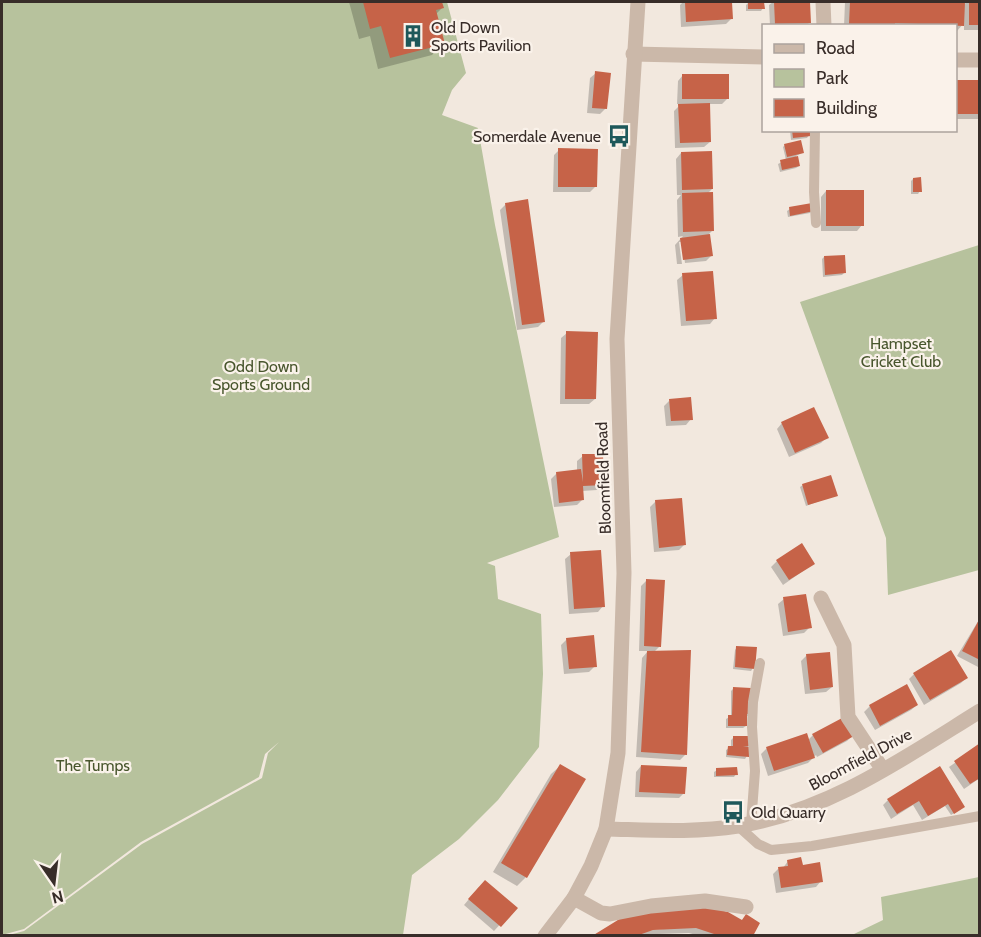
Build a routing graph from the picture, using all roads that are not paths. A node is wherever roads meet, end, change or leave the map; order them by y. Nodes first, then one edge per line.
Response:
1 (638, 2) edge
2 (823, 2) edge
3 (824, 24) edge
4 (633, 54) junction
5 (762, 57) edge
6 (957, 60) edge
7 (980, 60) edge
8 (815, 132) edge
9 (816, 223) dead end
10 (821, 598) dead end
11 (760, 663) dead end
12 (980, 711) edge
13 (883, 771) junction
14 (980, 816) edge
15 (745, 825) junction
16 (606, 829) junction
17 (574, 898) junction
18 (746, 907) dead end
19 (545, 936) edge

1 - 4 street, Bloomfield Road
2 - 3 street
4 - 5 street
4 - 16 street, Bloomfield Road
6 - 7 street
8 - 9 lane
10 - 13 street
11 - 15 lane
12 - 13 street, Bloomfield Drive
13 - 15 street, Bloomfield Drive
14 - 15 lane
15 - 16 street, Bloomfield Drive
16 - 17 street, Bloomfield Road
17 - 18 street
17 - 19 street, Bloomfield Road

